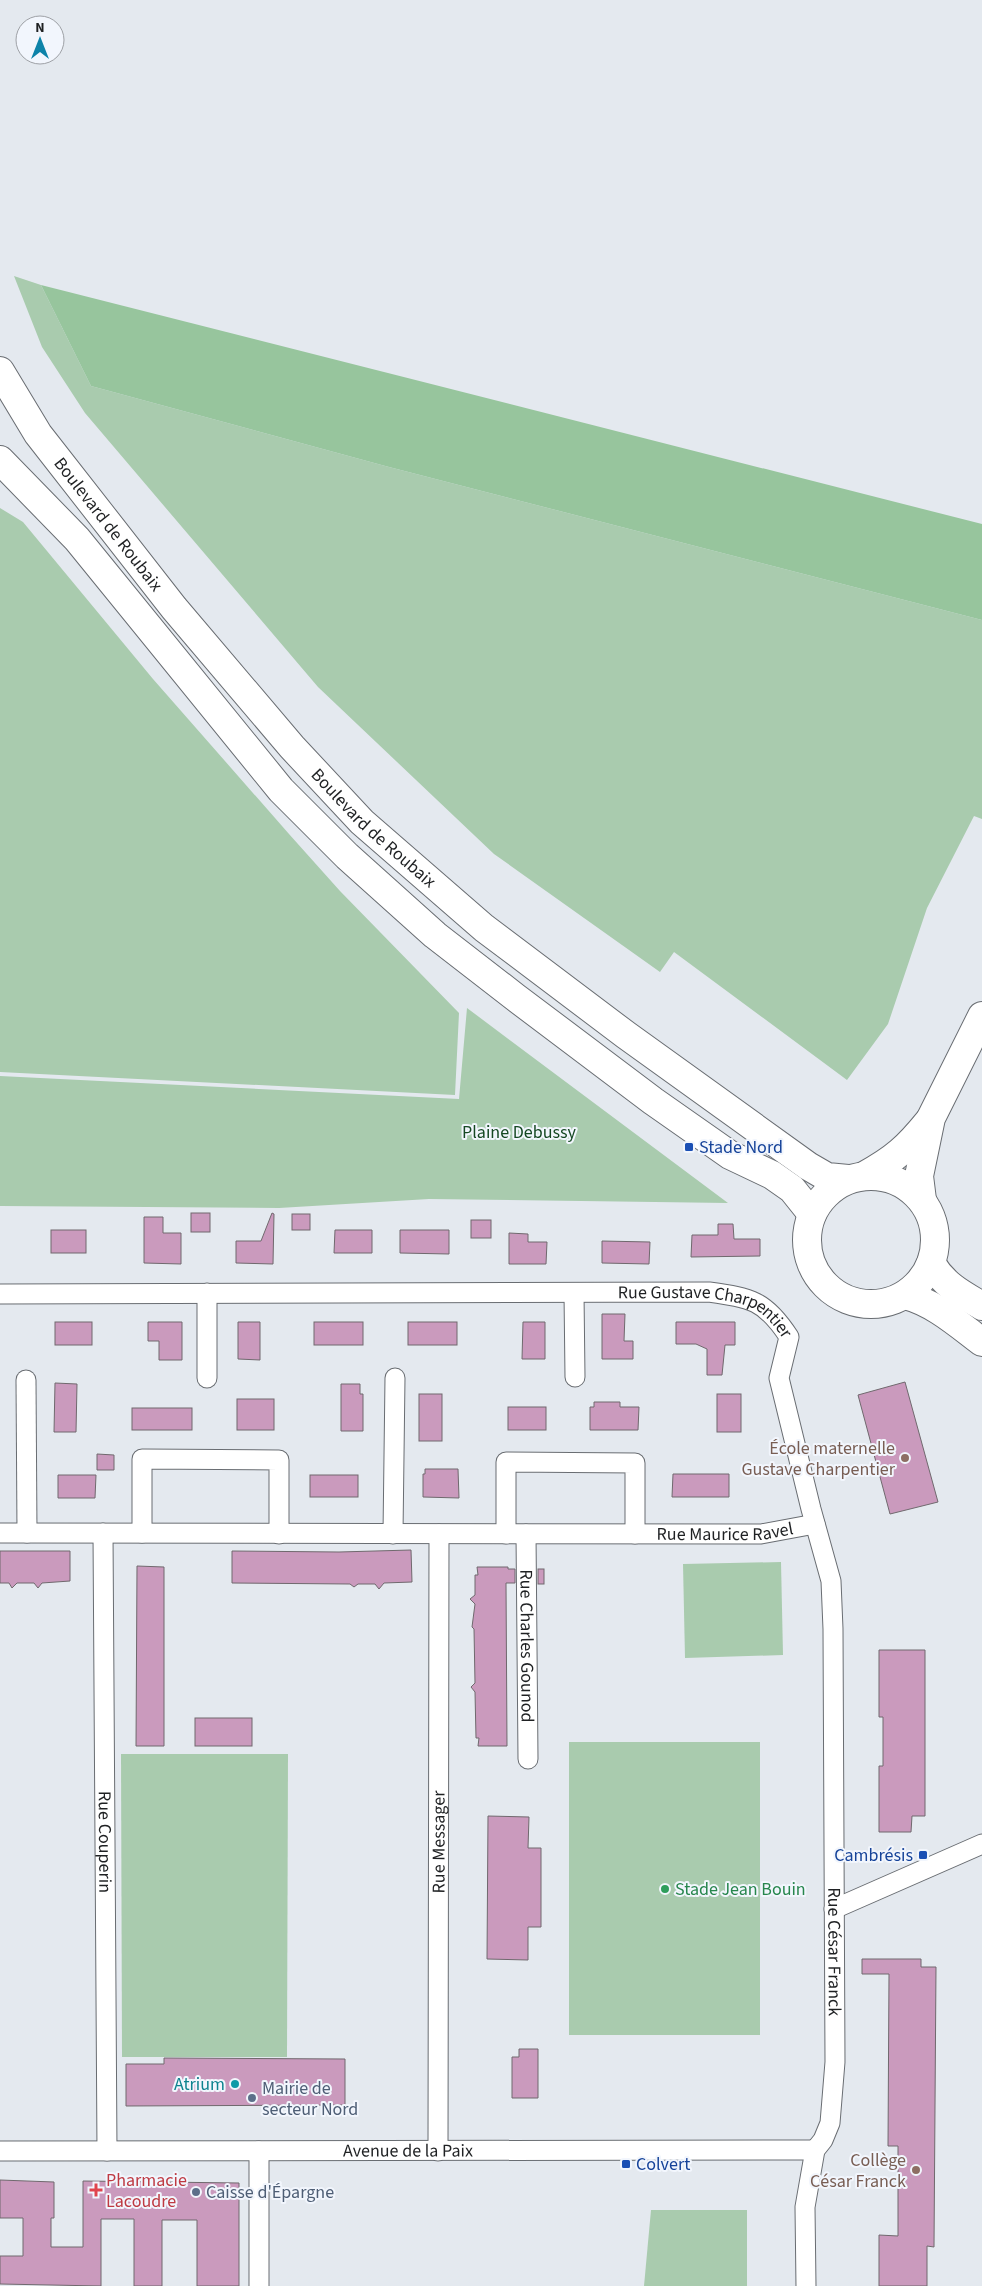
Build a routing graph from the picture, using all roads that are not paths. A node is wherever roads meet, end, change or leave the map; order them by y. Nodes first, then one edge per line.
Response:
1 (0, 371) edge
2 (0, 460) edge
3 (980, 1023) edge
4 (931, 1118) junction
5 (856, 1178) junction
6 (922, 1200) junction
7 (812, 1214) junction
8 (931, 1263) junction
9 (207, 1293) junction
10 (574, 1293) junction
11 (0, 1294) edge
12 (905, 1295) junction
13 (982, 1306) edge
14 (982, 1342) edge
15 (575, 1377) dead end
16 (207, 1378) dead end
17 (394, 1378) dead end
18 (26, 1380) dead end
19 (815, 1524) junction
20 (0, 1533) edge
21 (26, 1533) junction
22 (103, 1533) junction
23 (142, 1533) junction
24 (279, 1534) junction
25 (393, 1534) junction
26 (439, 1534) junction
27 (506, 1534) junction
28 (526, 1534) junction
29 (635, 1534) junction
30 (528, 1759) dead end
31 (982, 1844) edge
32 (834, 1909) junction
33 (815, 2150) junction
34 (0, 2151) edge
35 (107, 2151) junction
36 (259, 2151) junction
37 (438, 2151) junction
38 (260, 2286) edge
39 (806, 2286) edge

1 - 5 main road, Boulevard de Roubaix
2 - 7 main road, Boulevard de Roubaix
3 - 4 main road
4 - 5 main road
4 - 6 main road
5 - 6 main road
5 - 7 main road
6 - 8 main road
7 - 12 main road
8 - 12 main road
8 - 13 main road
9 - 10 street, Rue Gustave Charpentier
9 - 11 street, Rue Gustave Charpentier
9 - 16 street
10 - 15 street
10 - 19 street, Rue Gustave Charpentier
12 - 14 main road
17 - 25 street
18 - 21 street
19 - 29 street, Rue Maurice Ravel
19 - 32 street, Rue César Franck
20 - 21 street, Rue Maurice Ravel
21 - 22 street, Rue Maurice Ravel
22 - 23 street, Rue Maurice Ravel
22 - 35 street, Rue Couperin
23 - 24 street, Rue Maurice Ravel
23 - 24 street
24 - 25 street, Rue Maurice Ravel
25 - 26 street, Rue Maurice Ravel
26 - 27 street, Rue Maurice Ravel
26 - 37 street, Rue Messager
27 - 28 street, Rue Maurice Ravel
27 - 29 street, Rue Maurice Ravel
28 - 29 street, Rue Maurice Ravel
28 - 30 street, Rue Charles Gounod
31 - 32 street
32 - 33 street, Rue César Franck
33 - 37 street, Avenue de la Paix
33 - 39 street, Rue César Franck
34 - 35 street, Avenue de la Paix
35 - 36 street, Avenue de la Paix
36 - 37 street, Avenue de la Paix
36 - 38 street

